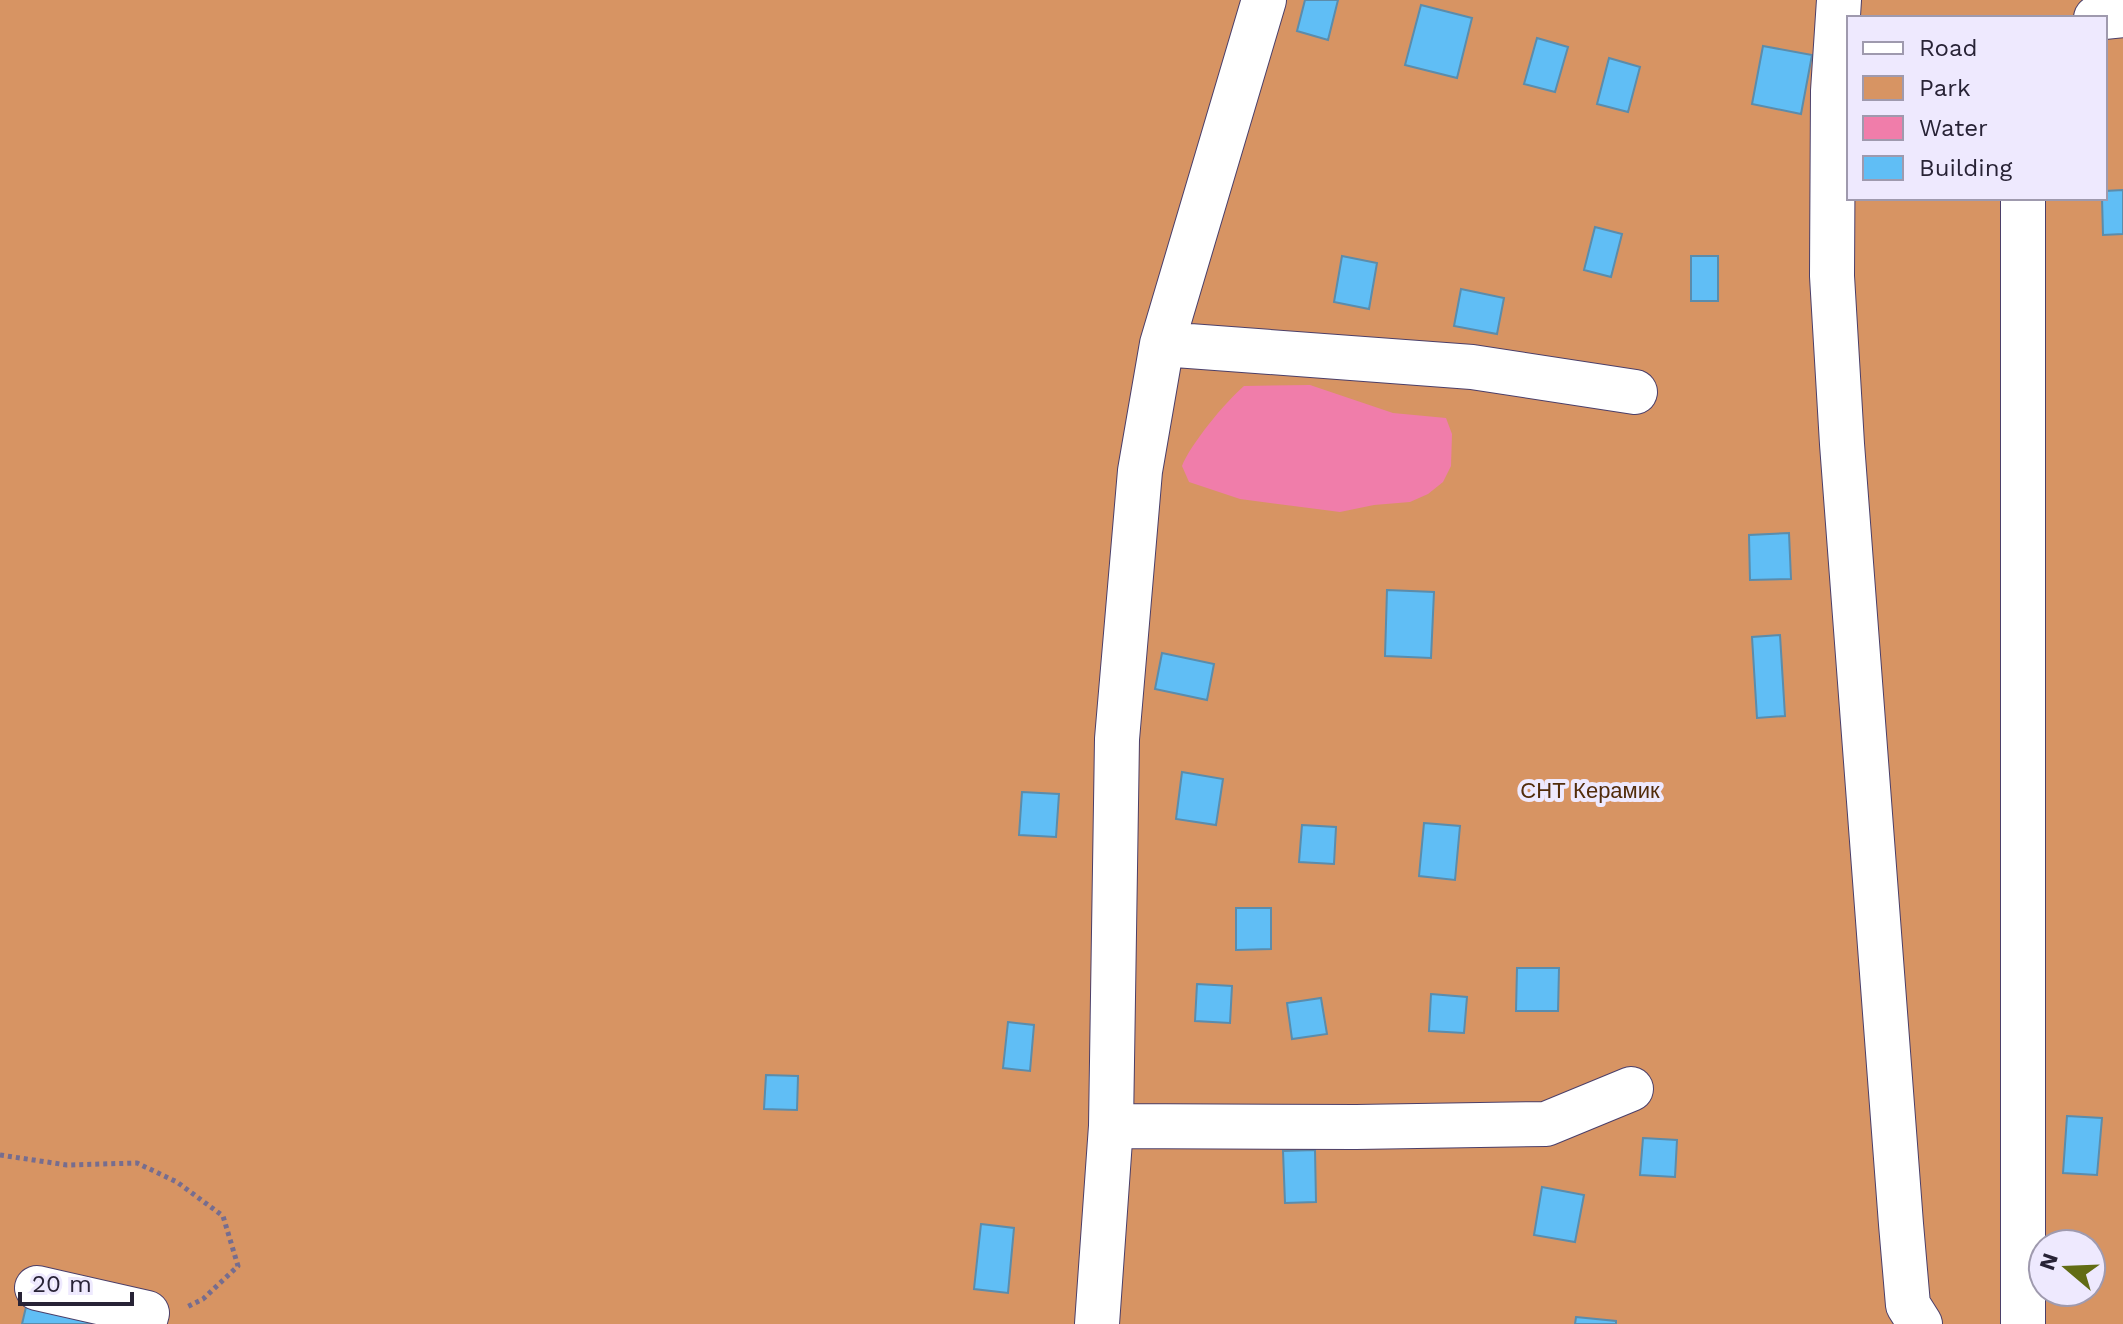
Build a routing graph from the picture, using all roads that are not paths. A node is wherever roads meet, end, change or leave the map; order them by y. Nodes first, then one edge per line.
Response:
1 (1264, 0) edge
2 (1842, 19) edge
3 (2023, 200) edge
4 (1162, 344) junction
5 (1635, 392) dead end
6 (1631, 1089) dead end
7 (1111, 1126) junction
8 (37, 1288) dead end
9 (161, 1318) edge
10 (1097, 1324) edge
11 (1920, 1324) edge
12 (2023, 1324) edge

1 - 4 street
2 - 11 street
3 - 12 street
4 - 5 street
4 - 7 street
6 - 7 street
7 - 10 street
8 - 9 street

